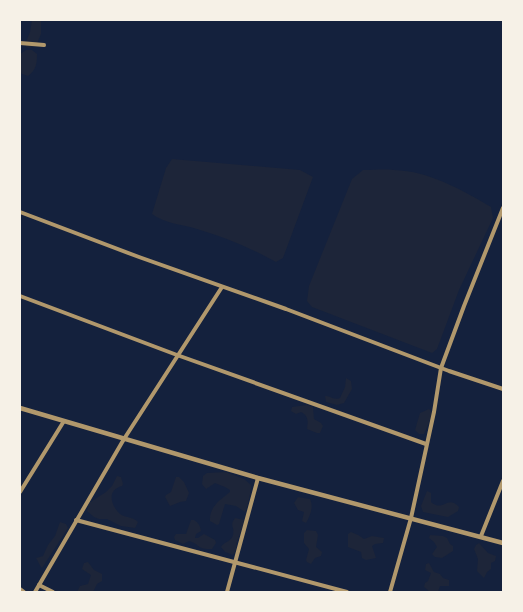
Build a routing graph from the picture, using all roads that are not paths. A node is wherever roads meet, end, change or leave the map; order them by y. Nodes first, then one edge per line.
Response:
1 (20, 43) edge
2 (44, 45) dead end
3 (503, 208) edge
4 (20, 212) edge
5 (222, 287) junction
6 (20, 296) edge
7 (177, 355) junction
8 (441, 368) junction
9 (503, 389) edge
10 (20, 408) edge
11 (64, 421) junction
12 (124, 439) junction
13 (426, 444) junction
14 (258, 478) junction
15 (503, 482) edge
16 (20, 492) edge
17 (411, 518) junction
18 (76, 520) junction
19 (481, 536) junction
20 (503, 543) edge
21 (235, 562) junction
22 (39, 585) junction
23 (20, 589) edge
24 (24, 592) edge
25 (35, 592) edge
26 (53, 592) edge
27 (227, 592) edge
28 (346, 592) edge
29 (390, 592) edge

1 - 2 street
3 - 8 street
4 - 5 street
5 - 7 street
5 - 8 street
6 - 7 street
7 - 12 street
7 - 13 street
8 - 9 street
8 - 13 street
10 - 11 street
11 - 12 street
11 - 16 street
12 - 14 street
12 - 18 street
13 - 17 street
14 - 17 street
14 - 21 street
15 - 19 street
17 - 19 street
17 - 29 street
18 - 21 street
18 - 22 street
19 - 20 street
21 - 27 street
21 - 28 street
22 - 25 street
22 - 26 street
23 - 24 street

